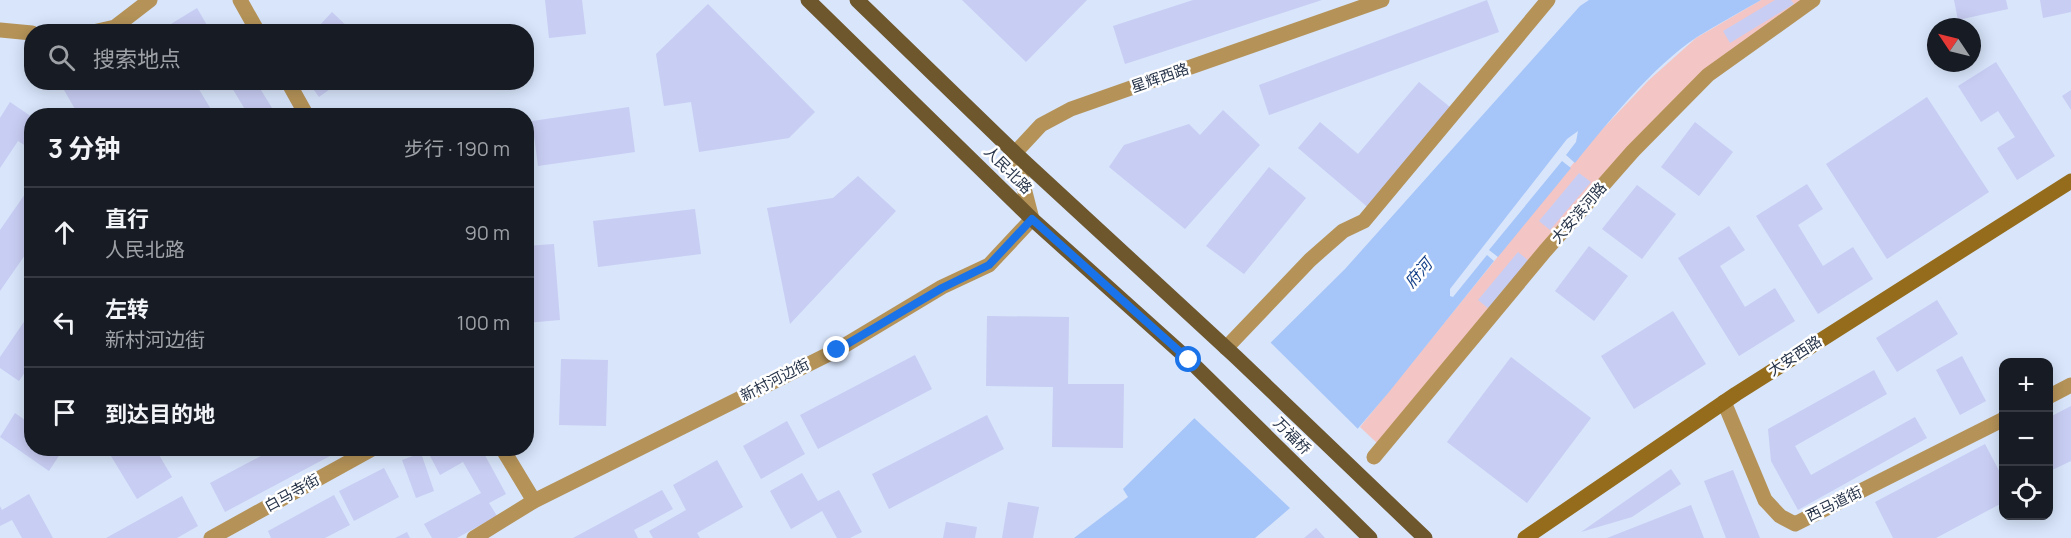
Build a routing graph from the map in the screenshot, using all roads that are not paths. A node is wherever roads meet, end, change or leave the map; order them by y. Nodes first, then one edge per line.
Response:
1 (150, 0) edge
2 (240, 0) edge
3 (808, 0) edge
4 (858, 0) edge
5 (1382, 0) edge
6 (1548, 0) edge
7 (1814, 0) edge
8 (119, 24) edge
9 (254, 24) edge
10 (0, 30) edge
11 (24, 32) edge
12 (292, 90) edge
13 (303, 108) edge
14 (1015, 153) junction
15 (2071, 181) edge
16 (1032, 219) junction
17 (1231, 353) junction
18 (1189, 360) joint
19 (2071, 385) edge
20 (2053, 395) edge
21 (1724, 402) junction
22 (1999, 422) edge
23 (360, 456) edge
24 (507, 456) edge
25 (1374, 457) dead end
26 (534, 501) junction
27 (211, 538) edge
28 (474, 538) edge
29 (1370, 538) edge
30 (1425, 538) edge
31 (1525, 538) edge

1 - 8 street
2 - 9 street
3 - 16 main road, 人民北路
4 - 14 main road, 人民北路
5 - 14 street, 星辉西路
6 - 17 street
7 - 25 street, 大安滨河路
10 - 11 street
12 - 13 street
14 - 16 street
14 - 17 main road, 人民北路
15 - 21 street, 大安西路
16 - 18 main road, 人民北路
16 - 26 street, 新村河边街
17 - 30 main road, 万福桥
18 - 29 main road, 万福桥
19 - 20 street
21 - 22 street, 西马道街
21 - 31 street, 大安西路
23 - 27 street, 白马寺街
24 - 26 street
26 - 28 street, 新村河边街

